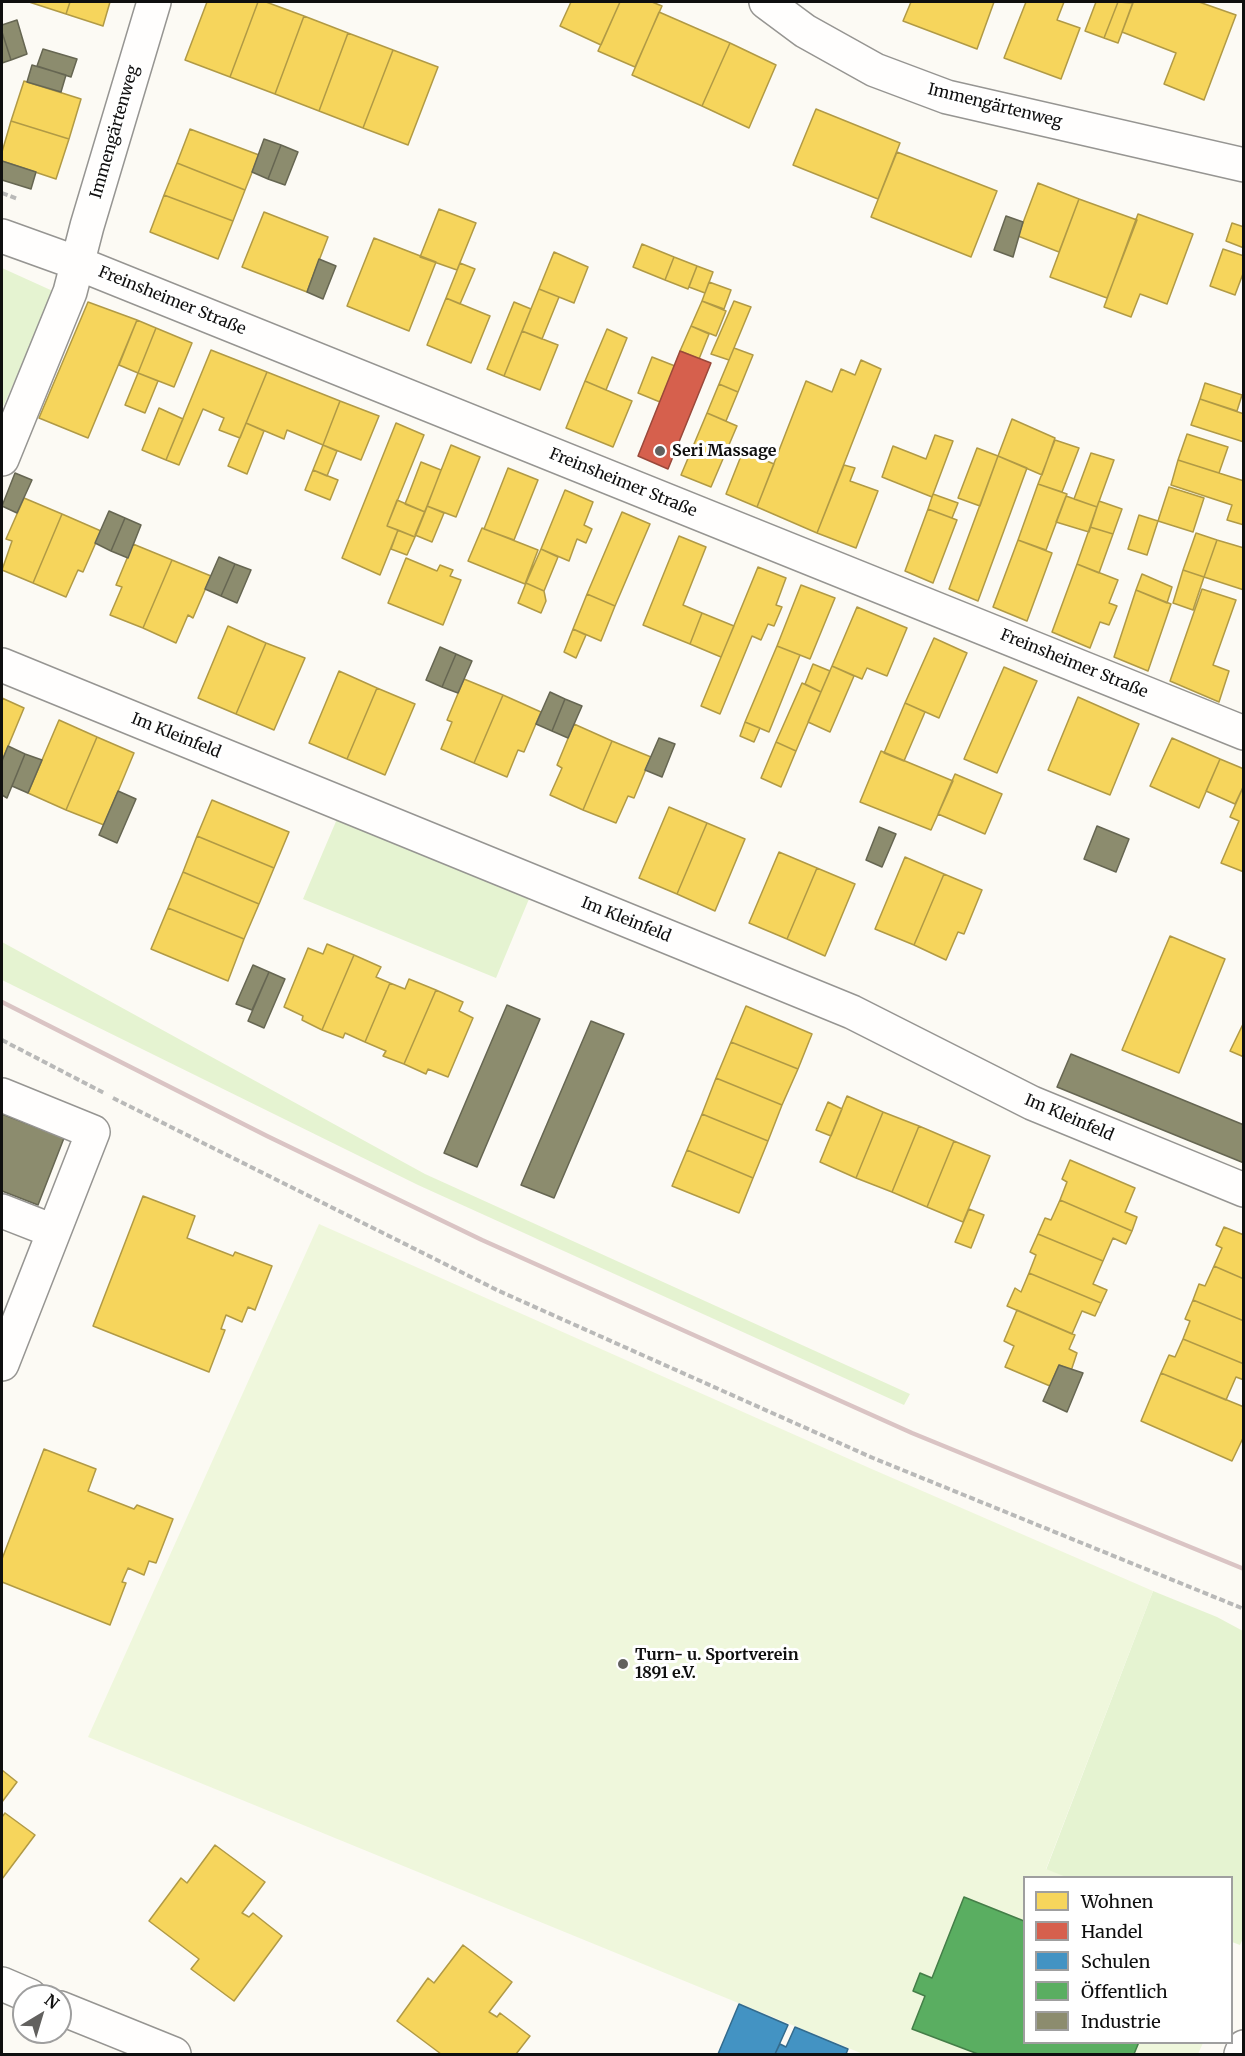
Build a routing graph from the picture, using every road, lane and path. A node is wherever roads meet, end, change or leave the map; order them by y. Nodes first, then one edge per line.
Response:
1 (154, 2) edge
2 (766, 2) edge
3 (1244, 165) edge
4 (2, 236) edge
5 (77, 263) junction
6 (2, 459) edge
7 (2, 665) edge
8 (1241, 724) edge
9 (2, 1040) edge
10 (2, 1095) edge
11 (1244, 1190) edge
12 (2, 1211) edge
13 (53, 1231) junction
14 (2, 1364) edge
15 (1244, 1609) edge
16 (72, 2013) edge
17 (1244, 2047) edge
18 (174, 2055) edge
19 (1241, 2055) edge

1 - 5 street, Immengärtenweg
2 - 3 street, Immengärtenweg
4 - 5 street, Freinsheimer Straße
5 - 6 street
5 - 8 street, Freinsheimer Straße
7 - 11 street, Im Kleinfeld
9 - 15 path
10 - 13 street
12 - 13 street
13 - 14 street
16 - 18 street
17 - 19 street

